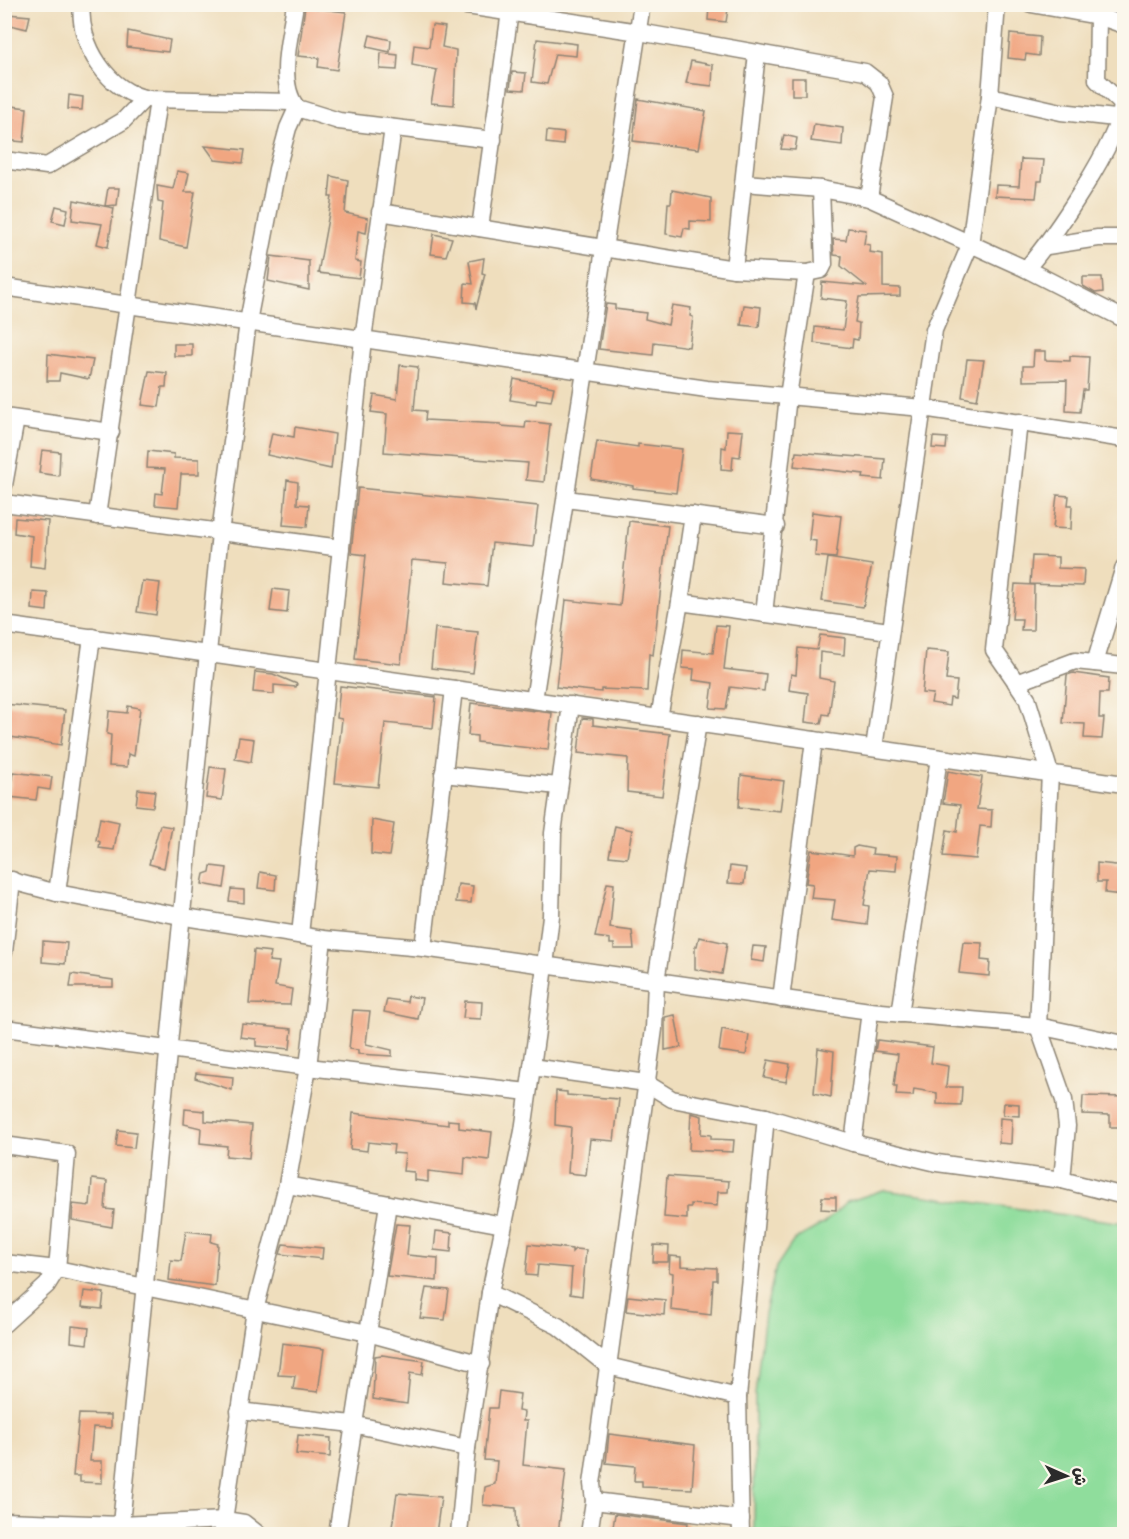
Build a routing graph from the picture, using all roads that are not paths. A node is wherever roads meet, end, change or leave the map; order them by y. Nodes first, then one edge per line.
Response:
1 (82, 4) edge
2 (295, 4) edge
3 (454, 4) edge
4 (642, 4) edge
5 (997, 4) edge
6 (1031, 4) edge
7 (511, 8) edge
8 (1098, 16) junction
9 (1125, 26) edge
10 (639, 32) junction
11 (757, 53) junction
12 (990, 96) junction
13 (151, 99) junction
14 (295, 105) junction
15 (1123, 111) edge
16 (393, 128) junction
17 (493, 140) junction
18 (4, 160) edge
19 (744, 183) junction
20 (821, 189) junction
21 (869, 198) junction
22 (380, 212) junction
23 (480, 228) junction
24 (1125, 238) edge
25 (970, 245) junction
26 (1047, 246) junction
27 (605, 248) junction
28 (734, 269) junction
29 (1026, 269) junction
30 (807, 273) junction
31 (4, 287) edge
32 (129, 305) junction
33 (1125, 319) edge
34 (248, 322) junction
35 (363, 339) junction
36 (586, 372) junction
37 (788, 396) junction
38 (923, 408) junction
39 (10, 418) edge
40 (1019, 422) junction
41 (111, 432) junction
42 (1125, 439) edge
43 (4, 485) edge
44 (566, 498) junction
45 (4, 503) edge
46 (693, 515) junction
47 (97, 516) junction
48 (776, 526) junction
49 (220, 533) junction
50 (341, 548) junction
51 (1125, 567) edge
52 (680, 602) junction
53 (764, 614) junction
54 (4, 625) edge
55 (889, 631) junction
56 (92, 637) junction
57 (208, 653) junction
58 (1095, 663) junction
59 (1125, 666) edge
60 (328, 670) junction
61 (1016, 683) junction
62 (454, 689) junction
63 (534, 700) junction
64 (571, 705) junction
65 (659, 718) junction
66 (698, 723) junction
67 (814, 740) junction
68 (874, 748) junction
69 (939, 758) junction
70 (1050, 773) junction
71 (443, 774) junction
72 (1125, 784) edge
73 (558, 786) junction
74 (8, 879) edge
75 (57, 893) junction
76 (182, 917) junction
77 (300, 935) junction
78 (323, 939) junction
79 (423, 948) junction
80 (4, 952) edge
81 (544, 967) junction
82 (656, 981) junction
83 (782, 999) junction
84 (870, 1011) junction
85 (900, 1014) junction
86 (1038, 1026) junction
87 (4, 1028) edge
88 (1125, 1044) edge
89 (168, 1048) junction
90 (308, 1067) junction
91 (531, 1067) junction
92 (646, 1083) junction
93 (528, 1092) junction
94 (766, 1117) junction
95 (853, 1143) junction
96 (4, 1145) edge
97 (1062, 1180) junction
98 (286, 1185) junction
99 (1125, 1196) edge
100 (388, 1204) junction
101 (503, 1225) junction
102 (4, 1263) edge
103 (57, 1269) junction
104 (145, 1287) junction
105 (490, 1293) junction
106 (255, 1310) junction
107 (4, 1324) edge
108 (368, 1333) junction
109 (481, 1364) junction
110 (608, 1366) junction
111 (738, 1397) junction
112 (239, 1410) junction
113 (352, 1424) junction
114 (467, 1448) junction
115 (594, 1501) junction
116 (4, 1521) edge
117 (224, 1527) edge
118 (741, 1527) edge
119 (121, 1530) edge
120 (258, 1534) edge
121 (337, 1534) edge
122 (459, 1534) edge
123 (589, 1534) edge

1 - 13 street
2 - 14 street
3 - 7 street
4 - 10 street
5 - 12 street
6 - 8 street
7 - 10 street
7 - 17 street
8 - 9 street
8 - 15 street
10 - 11 street
10 - 27 street
11 - 19 street
11 - 21 street
12 - 15 street
12 - 25 street
13 - 14 street
13 - 18 street
13 - 32 street
14 - 16 street
14 - 34 street
15 - 26 street
16 - 17 street
16 - 22 street
17 - 23 street
19 - 20 street
19 - 28 street
20 - 21 street
20 - 30 street
21 - 25 street
22 - 23 street
22 - 35 street
23 - 27 street
24 - 26 street
25 - 29 street
25 - 38 street
26 - 29 street
27 - 28 street
27 - 36 street
28 - 30 street
29 - 33 street
30 - 37 street
31 - 32 street
32 - 34 street
32 - 41 street
34 - 35 street
34 - 49 street
35 - 36 street
35 - 50 street
36 - 37 street
36 - 44 street
37 - 38 street
37 - 48 street
38 - 40 street
38 - 55 street
39 - 41 street
39 - 43 street
40 - 42 street
40 - 61 street
41 - 47 street
44 - 46 street
44 - 63 street
45 - 47 street
46 - 48 street
46 - 52 street
47 - 49 street
48 - 53 street
49 - 50 street
49 - 57 street
50 - 60 street
51 - 58 street
52 - 53 street
52 - 65 street
53 - 55 street
54 - 56 street
55 - 68 street
56 - 57 street
56 - 75 street
57 - 60 street
57 - 76 street
58 - 59 street
58 - 61 street
60 - 62 street
60 - 77 street
61 - 70 street
62 - 63 street
62 - 71 street
63 - 64 street
64 - 65 street
64 - 73 street
65 - 66 street
66 - 67 street
66 - 82 street
67 - 68 street
67 - 83 street
68 - 69 street
69 - 70 street
69 - 85 street
70 - 72 street
70 - 86 street
71 - 73 street
71 - 79 street
73 - 81 street
74 - 75 street
74 - 80 street
75 - 76 street
76 - 77 street
76 - 89 street
77 - 78 street
78 - 79 street
78 - 90 street
79 - 81 street
81 - 82 street
81 - 91 street
82 - 83 street
82 - 92 street
83 - 84 street
84 - 85 street
84 - 95 street
85 - 86 street
86 - 88 street
86 - 97 street
87 - 89 street
89 - 90 street
89 - 104 street
90 - 93 street
90 - 98 street
91 - 92 street
91 - 93 street
92 - 94 street
92 - 110 street
93 - 101 street
94 - 95 street
94 - 111 street
95 - 97 street
96 - 103 street
97 - 99 street
98 - 100 street
98 - 106 street
100 - 101 street
100 - 108 street
101 - 105 street
102 - 103 street
103 - 104 street
103 - 107 street
104 - 106 street
104 - 119 street
105 - 109 street
105 - 110 street
106 - 108 street
106 - 112 street
108 - 109 street
108 - 113 street
109 - 114 street
110 - 111 street
110 - 115 street
111 - 118 street
112 - 113 street
112 - 117 street
113 - 114 street
113 - 121 street
114 - 122 street
115 - 118 street
115 - 123 street
116 - 119 street
117 - 119 street
117 - 120 street

